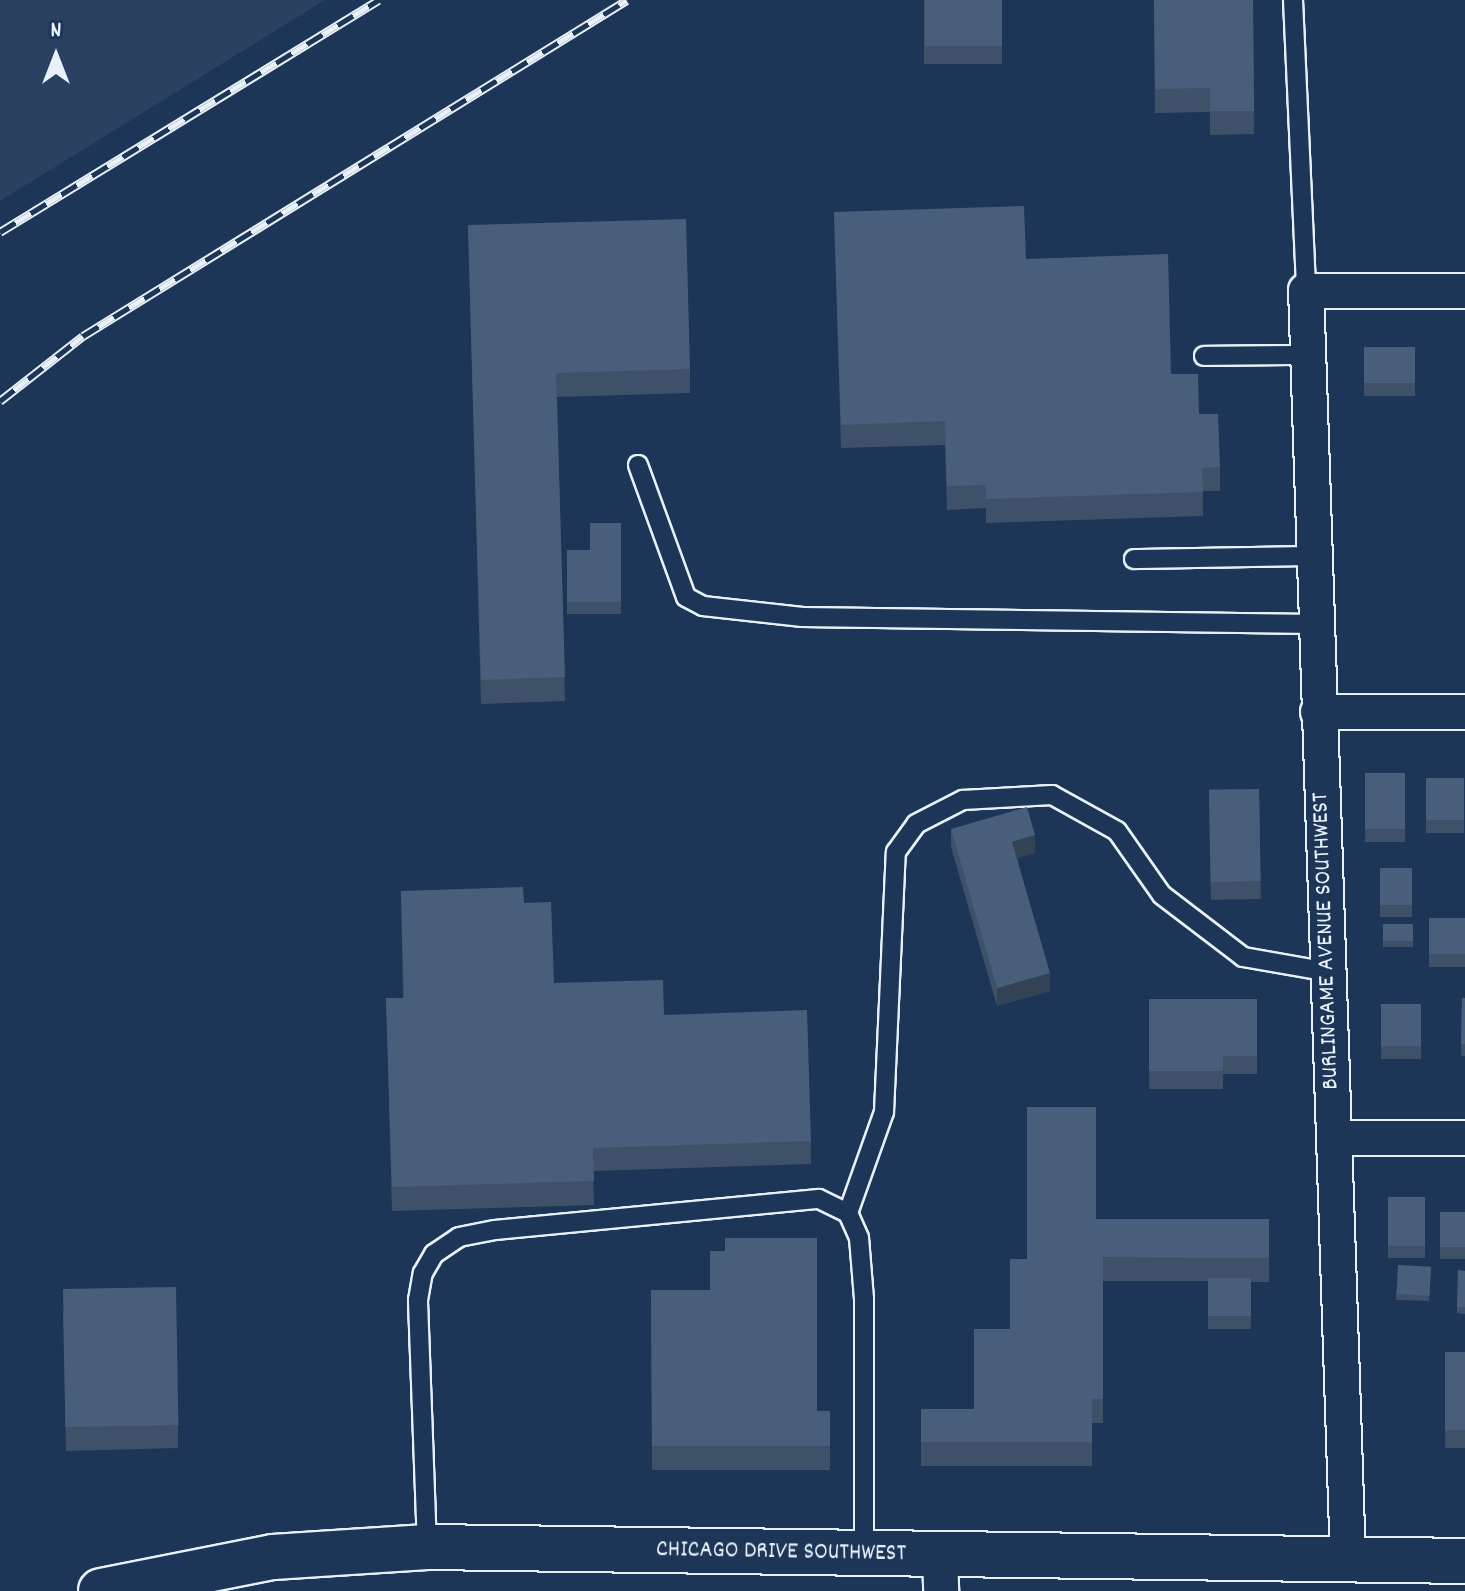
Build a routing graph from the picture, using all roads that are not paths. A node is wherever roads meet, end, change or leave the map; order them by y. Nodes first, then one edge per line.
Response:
1 (1293, 0) edge
2 (1306, 291) junction
3 (1465, 291) edge
4 (1307, 355) junction
5 (1204, 356) dead end
6 (638, 465) dead end
7 (1313, 556) junction
8 (1134, 559) dead end
9 (1315, 624) junction
10 (1318, 712) junction
11 (1465, 712) edge
12 (1329, 972) junction
13 (1336, 1138) junction
14 (1465, 1138) edge
15 (848, 1213) junction
16 (427, 1547) junction
17 (864, 1555) junction
18 (1465, 1561) edge
19 (941, 1574) edge
20 (1349, 1576) edge
21 (222, 1578) edge
22 (101, 1591) edge

1 - 2 lane
2 - 3 street
2 - 4 street, BURLINGAME AVENUE SOUTHWEST
4 - 5 lane
4 - 7 street, BURLINGAME AVENUE SOUTHWEST
6 - 9 lane
7 - 8 lane
7 - 9 street, BURLINGAME AVENUE SOUTHWEST
9 - 10 street, BURLINGAME AVENUE SOUTHWEST
10 - 11 street
10 - 12 street, BURLINGAME AVENUE SOUTHWEST
12 - 13 street, BURLINGAME AVENUE SOUTHWEST
12 - 15 lane
13 - 14 street
13 - 20 street, BURLINGAME AVENUE SOUTHWEST
15 - 16 lane
15 - 17 lane
16 - 17 main road, CHICAGO DRIVE SOUTHWEST
16 - 21 main road, CHICAGO DRIVE SOUTHWEST
17 - 19 main road, CHICAGO DRIVE SOUTHWEST
18 - 20 main road, CHICAGO DRIVE SOUTHWEST
19 - 20 main road, CHICAGO DRIVE SOUTHWEST
21 - 22 main road, CHICAGO DRIVE SOUTHWEST

